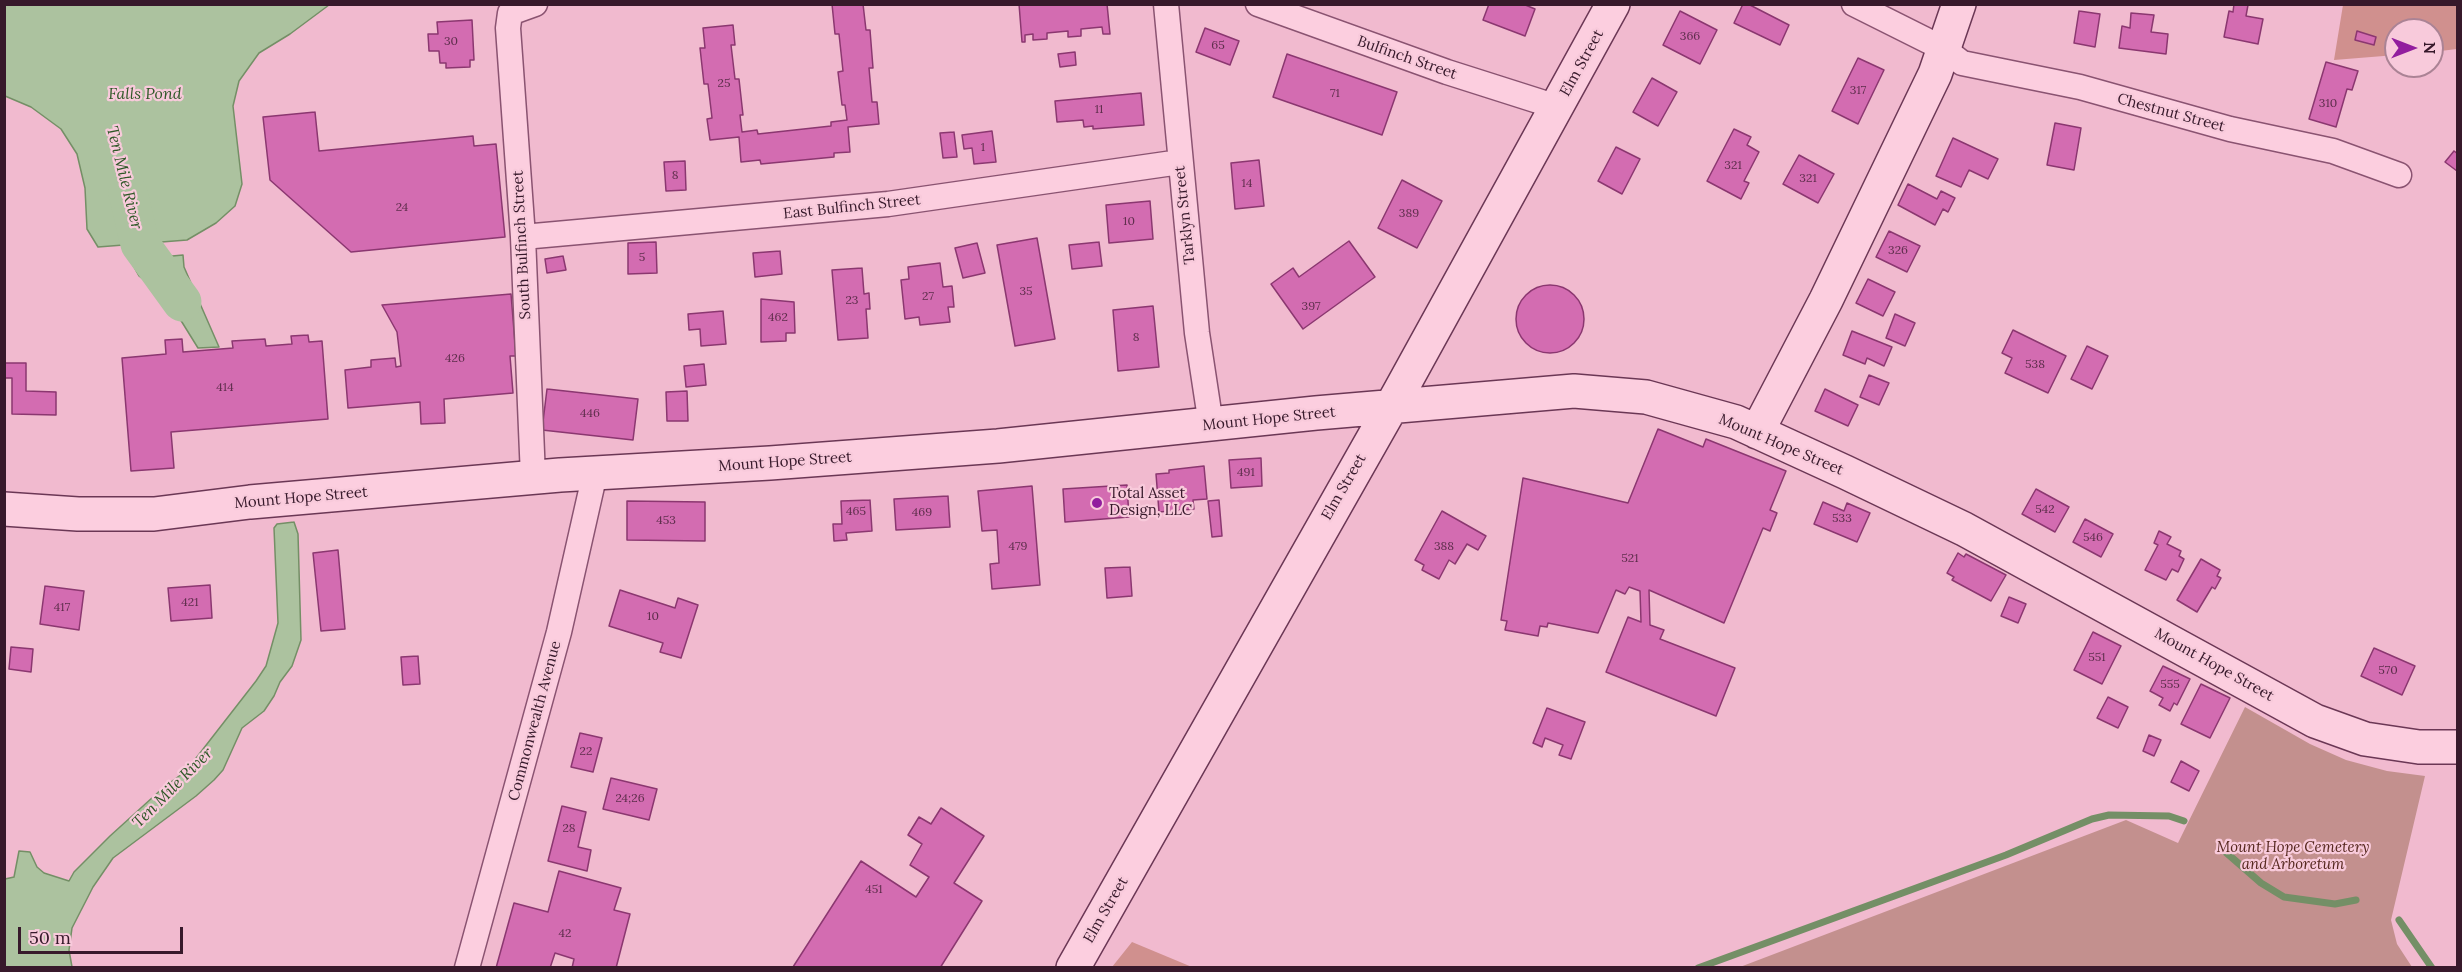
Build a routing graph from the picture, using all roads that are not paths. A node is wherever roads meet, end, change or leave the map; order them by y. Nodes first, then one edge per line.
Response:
1 (535, 4) edge
2 (1166, 4) edge
3 (1258, 4) edge
4 (1613, 4) edge
5 (1854, 4) edge
6 (1959, 4) edge
7 (1944, 49) junction
8 (1557, 107) junction
9 (1180, 162) junction
10 (2399, 175) dead end
11 (523, 237) junction
12 (1390, 407) junction
13 (1211, 425) junction
14 (1757, 432) junction
15 (595, 473) junction
16 (533, 477) junction
17 (4, 509) edge
18 (2457, 747) edge
19 (467, 968) edge
20 (1073, 968) edge

1 - 11 street, South Bulfinch Street
2 - 9 street, Tarklyn Street
3 - 8 street, Bulfinch Street
4 - 8 street, Elm Street
5 - 7 street, Chestnut Street
6 - 7 street
7 - 10 street, Chestnut Street
7 - 14 street
8 - 12 street, Elm Street
9 - 11 street, East Bulfinch Street
9 - 13 street, Tarklyn Street
11 - 16 street, South Bulfinch Street
12 - 13 street, Mount Hope Street
12 - 14 street, Mount Hope Street
12 - 20 street, Elm Street
13 - 15 street, Mount Hope Street
14 - 18 street, Mount Hope Street
15 - 16 street, Mount Hope Street
15 - 19 street, Commonwealth Avenue
16 - 17 street, Mount Hope Street

